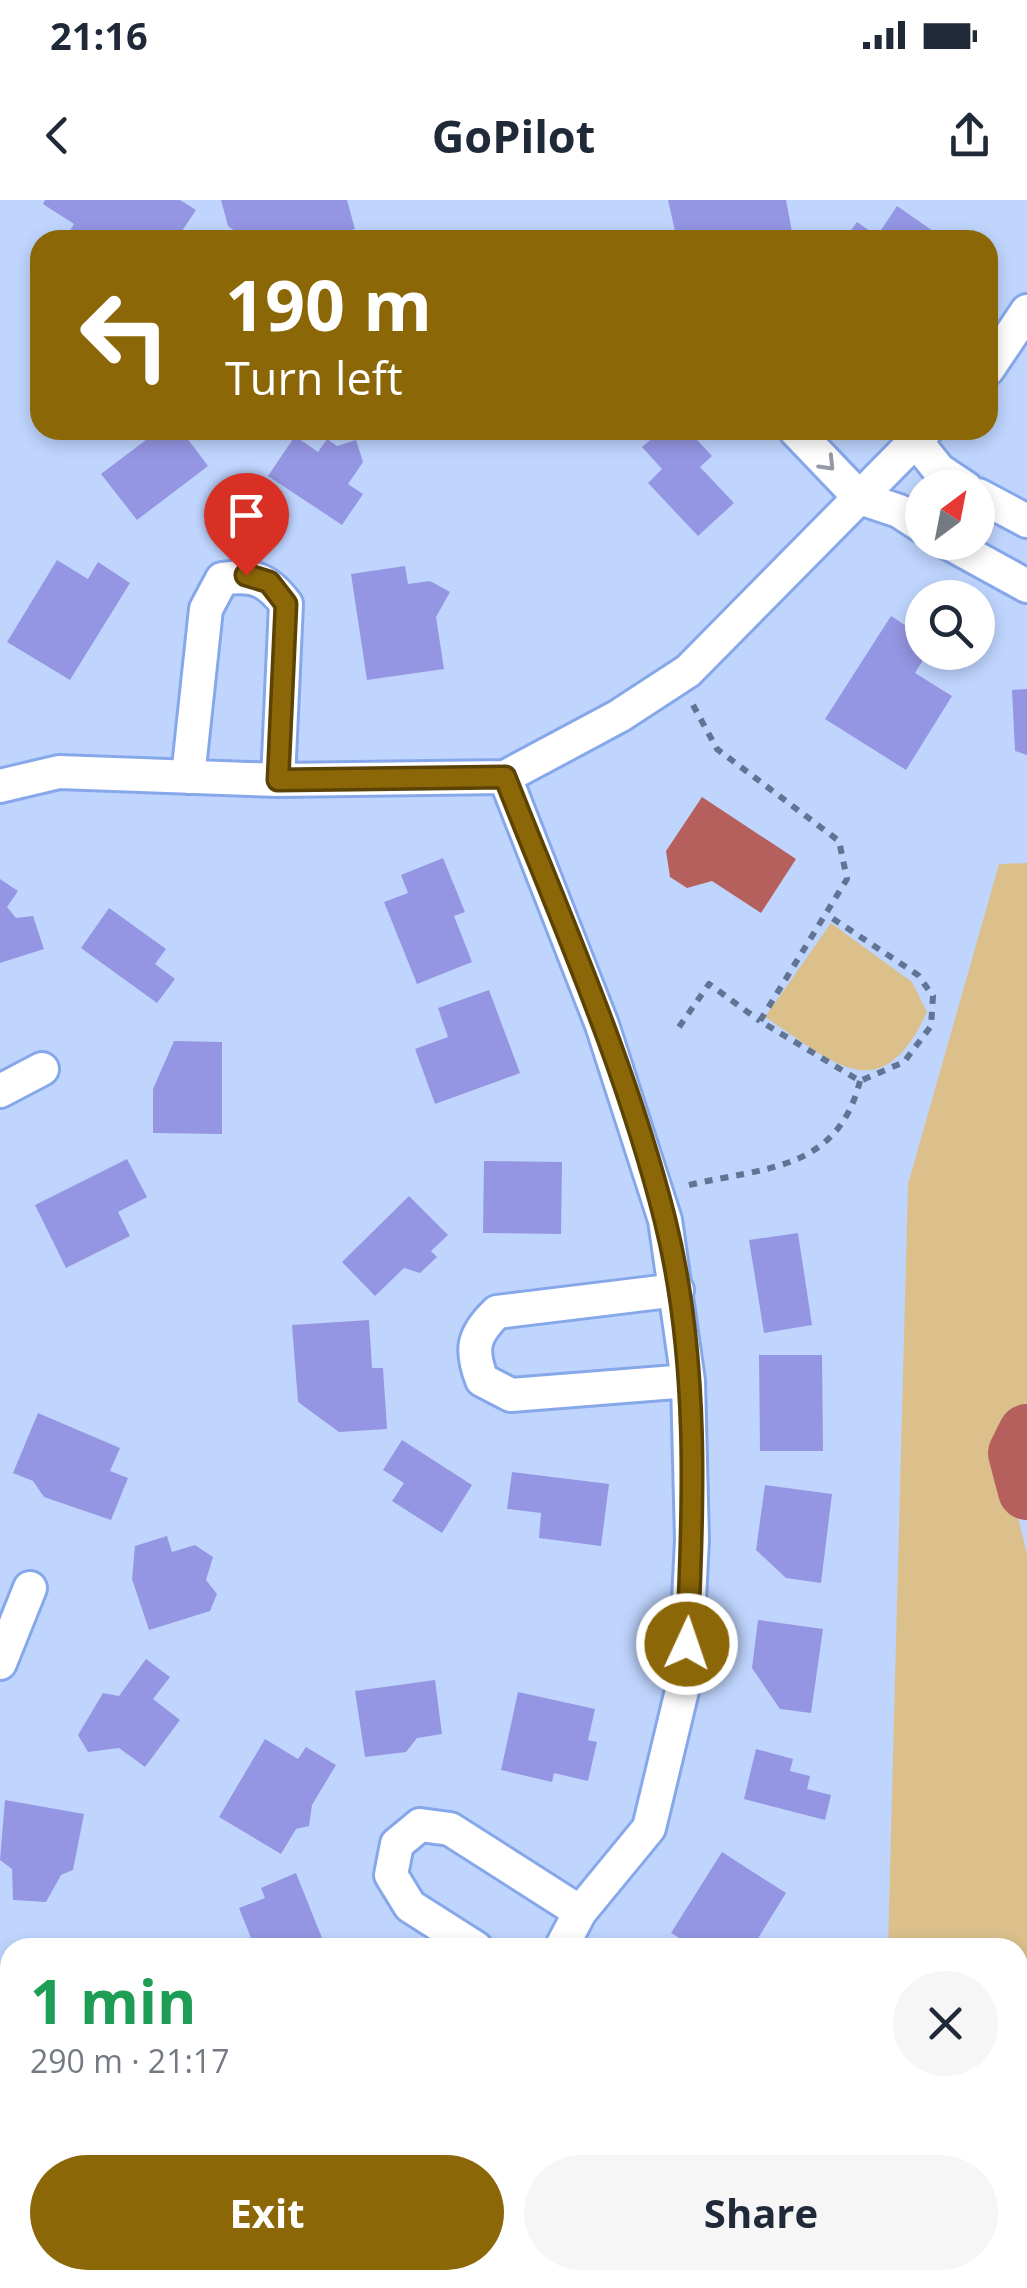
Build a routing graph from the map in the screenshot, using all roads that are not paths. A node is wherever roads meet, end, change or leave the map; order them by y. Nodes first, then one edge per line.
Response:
1 (1027, 311) edge
2 (998, 355) edge
3 (805, 440) edge
4 (910, 440) edge
5 (920, 440) edge
6 (938, 470) edge
7 (860, 498) junction
8 (995, 504) edge
9 (905, 515) edge
10 (1027, 521) edge
11 (980, 560) edge
12 (1027, 586) edge
13 (188, 777) junction
14 (505, 777) junction
15 (278, 780) junction
16 (0, 786) edge
17 (42, 1069) dead end
18 (0, 1091) edge
19 (677, 1290) junction
20 (688, 1381) junction
21 (30, 1588) dead end
22 (0, 1664) edge
23 (580, 1912) junction
24 (460, 1938) edge
25 (566, 1938) edge

1 - 2 street
3 -> 7 street
4 - 7 street
5 - 6 street
7 - 9 street
7 - 14 street
8 - 10 street
11 - 12 street
13 - 15 street
13 - 15 street
13 - 16 street
14 - 15 street
14 - 19 street
17 - 18 street
19 - 20 street
19 - 20 street
20 - 23 street
21 - 22 street
23 - 24 street
23 - 25 street

